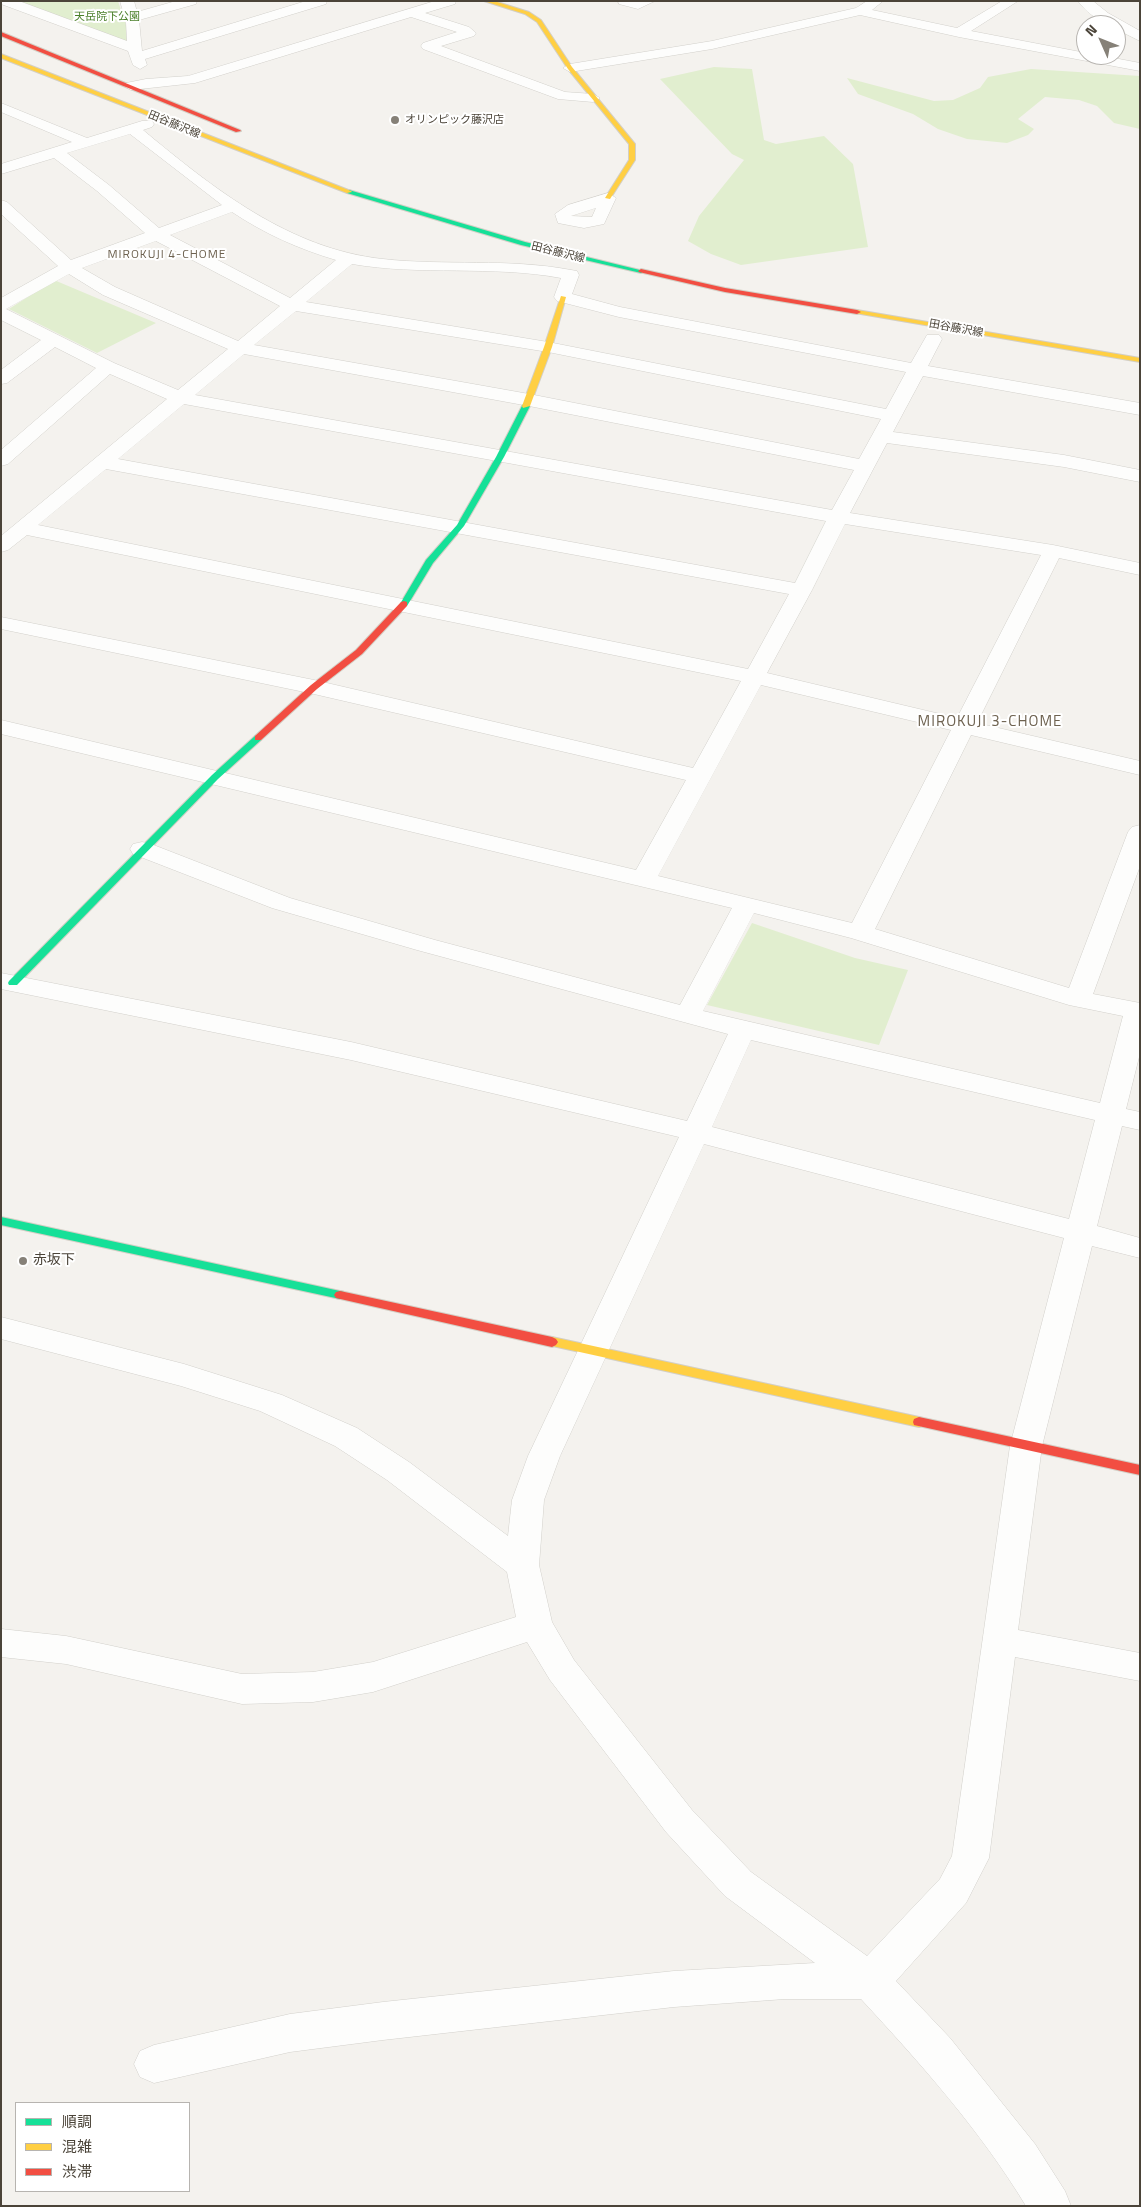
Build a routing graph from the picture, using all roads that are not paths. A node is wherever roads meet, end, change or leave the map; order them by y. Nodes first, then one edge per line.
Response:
1 (127, 1) edge
2 (192, 1) edge
3 (321, 1) edge
4 (450, 1) edge
5 (487, 1) edge
6 (624, 1) edge
7 (649, 1) edge
8 (877, 1) edge
9 (1012, 1) edge
10 (1084, 1) edge
11 (13, 2) edge
12 (821, 4) dead end
13 (853, 12) junction
14 (412, 13) junction
15 (1104, 15) edge
16 (132, 18) junction
17 (1140, 24) edge
18 (1126, 25) edge
19 (1126, 29) edge
20 (959, 33) junction
21 (1, 34) edge
22 (1140, 37) edge
23 (1, 45) edge
24 (1140, 51) edge
25 (135, 53) junction
26 (1076, 54) edge
27 (1, 56) edge
28 (1126, 60) edge
29 (1126, 63) edge
30 (1140, 67) edge
31 (1, 68) edge
32 (570, 68) junction
33 (149, 81) junction
34 (131, 86) junction
35 (594, 98) junction
36 (1, 106) edge
37 (140, 126) junction
38 (249, 137) dead end
39 (86, 142) junction
40 (218, 142) junction
41 (56, 152) junction
42 (302, 161) dead end
43 (1, 169) edge
44 (320, 169) junction
45 (346, 178) dead end
46 (364, 184) dead end
47 (608, 198) dead end
48 (1, 205) edge
49 (232, 207) junction
50 (156, 235) junction
51 (348, 259) junction
52 (68, 267) junction
53 (562, 297) junction
54 (1, 304) edge
55 (292, 305) junction
56 (1, 314) edge
57 (54, 339) junction
58 (933, 339) dead end
59 (1121, 345) dead end
60 (548, 347) junction
61 (240, 348) junction
62 (1140, 360) edge
63 (108, 367) junction
64 (916, 369) junction
65 (1, 379) edge
66 (180, 398) junction
67 (529, 400) junction
68 (1140, 409) edge
69 (893, 416) junction
70 (881, 436) junction
71 (500, 457) junction
72 (1, 460) edge
73 (102, 462) junction
74 (865, 466) junction
75 (1140, 476) edge
76 (838, 517) junction
77 (460, 526) junction
78 (23, 528) junction
79 (1, 546) edge
80 (1053, 551) junction
81 (1140, 569) edge
82 (802, 590) junction
83 (404, 604) junction
84 (1, 623) edge
85 (755, 677) junction
86 (314, 687) junction
87 (965, 728) junction
88 (3, 730) edge
89 (1140, 768) edge
90 (699, 776) junction
91 (215, 777) junction
92 (1140, 832) edge
93 (142, 849) junction
94 (644, 879) junction
95 (1131, 880) edge
96 (747, 904) junction
97 (860, 933) junction
98 (5, 985) edge
99 (1078, 999) junction
100 (1138, 1011) edge
101 (688, 1015) junction
102 (743, 1030) junction
103 (1110, 1114) junction
104 (1140, 1121) edge
105 (695, 1132) junction
106 (1, 1221) edge
107 (1080, 1234) junction
108 (1140, 1248) edge
109 (1, 1328) edge
110 (594, 1350) junction
111 (1026, 1446) junction
112 (1140, 1470) edge
113 (522, 1565) junction
114 (535, 1625) junction
115 (998, 1640) junction
116 (1, 1643) edge
117 (1140, 1667) edge
118 (870, 1981) junction
119 (154, 2064) dead end
120 (1050, 2206) edge

1 - 16 street
2 - 16 street
3 - 25 street
4 - 14 street
5 - 32 main road
6 - 7 street
8 - 13 street
9 - 20 street
10 - 15 street
11 - 25 street
12 - 13 street
13 - 20 street
13 - 32 street
14 - 33 street
14 - 35 street
16 - 25 street
17 - 18 street
19 - 22 street
20 - 26 street
21 - 34 main road
23 - 44 main road, 田谷藤沢線
24 - 28 street
25 - 33 street
27 - 40 main road, 田谷藤沢線
29 - 30 street
31 - 37 main road
32 - 35 main road
33 - 34 street
34 - 38 main road
35 - 47 main road
36 - 39 street
37 - 39 street
37 - 40 main road
37 - 49 street
39 - 41 street
40 - 62 main road, 田谷藤沢線
41 - 43 street
41 - 50 street
42 - 44 main road
44 - 45 main road, 田谷藤沢線
46 - 59 main road, 田谷藤沢線
48 - 52 street
49 - 50 street
49 - 51 street
50 - 52 street
50 - 55 street
51 - 53 street
51 - 55 street
52 - 54 street
52 - 61 street
53 - 60 main road
53 - 64 street
55 - 60 street
55 - 61 street
56 - 57 street
57 - 63 street
57 - 65 street
58 - 64 street
60 - 67 main road
60 - 69 street
61 - 66 street
61 - 67 street
63 - 66 street
63 - 72 street
64 - 68 street
64 - 69 street
66 - 71 street
66 - 73 street
67 - 71 main road
67 - 74 street
69 - 70 street
70 - 74 street
70 - 75 street
71 - 76 street
71 - 77 main road
73 - 77 street
73 - 78 street
74 - 76 street
76 - 80 street
76 - 82 street
77 - 82 street
77 - 83 main road
78 - 79 street
78 - 83 street
80 - 81 street
80 - 87 street
82 - 85 street
83 - 85 street
83 - 86 main road
84 - 86 street
85 - 87 street
85 - 90 street
86 - 90 street
86 - 91 main road
87 - 89 street
87 - 97 street
88 - 91 street
90 - 94 street
91 - 93 main road
91 - 94 street
92 - 95 street
93 - 98 main road
93 - 101 street
94 - 96 street
95 - 99 street
96 - 97 street
96 - 101 street
97 - 99 street
98 - 105 street
99 - 100 street
100 - 103 street
101 - 102 street
102 - 103 street
102 - 105 street
103 - 104 street
103 - 107 street
105 - 107 street
105 - 110 street
106 - 110 main road
107 - 108 street
107 - 111 street
109 - 113 street
110 - 111 main road
110 - 113 street
111 - 112 main road
111 - 115 street
113 - 114 street
114 - 116 street
114 - 118 street
115 - 117 street
115 - 118 street
118 - 119 street
118 - 120 street

